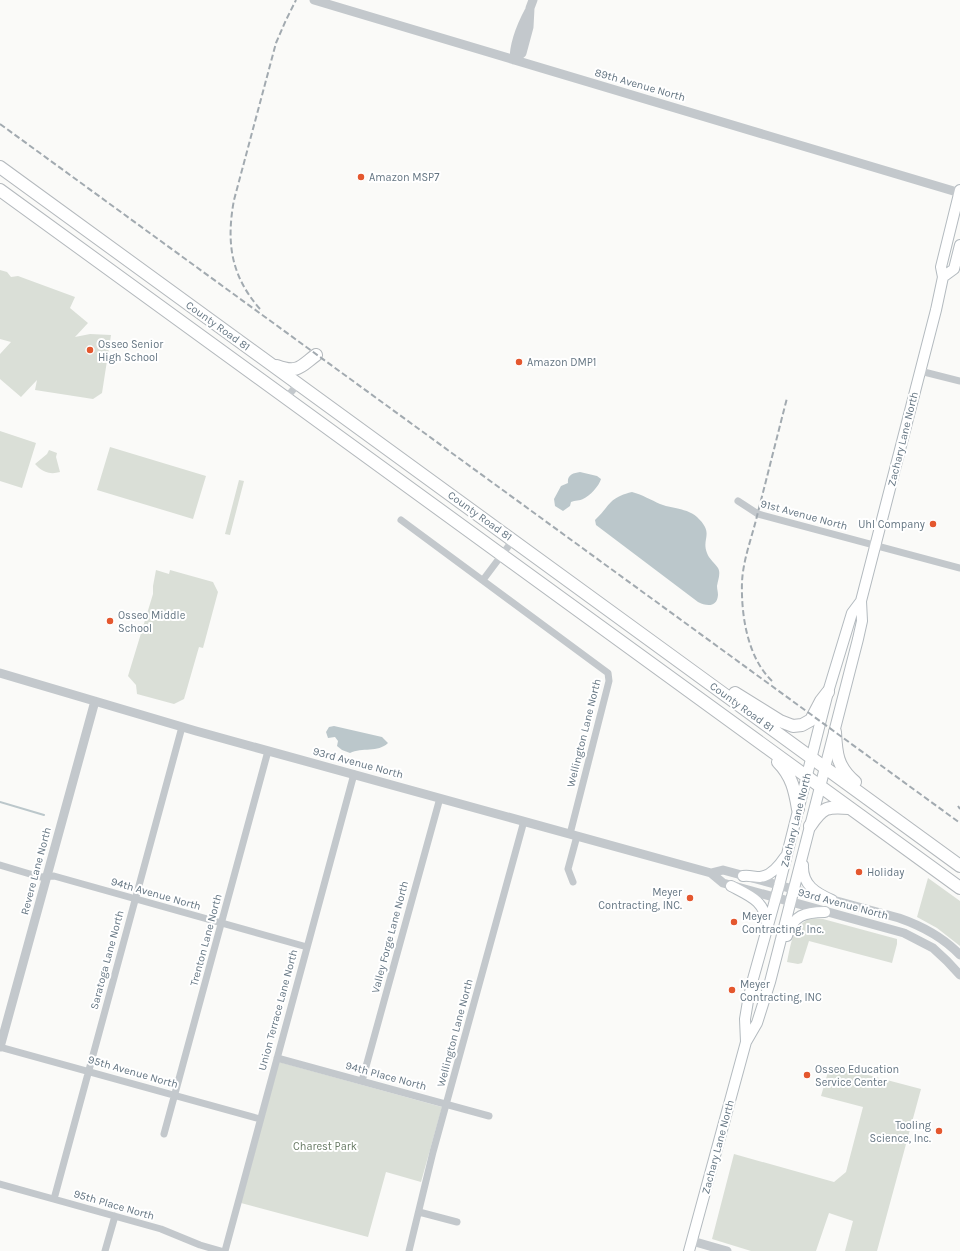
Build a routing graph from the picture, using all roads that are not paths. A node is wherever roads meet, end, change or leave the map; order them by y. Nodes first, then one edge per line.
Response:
1 (314, 0) edge
2 (532, 4) edge
3 (514, 60) junction
4 (0, 168) edge
5 (0, 190) edge
6 (960, 192) edge
7 (960, 245) edge
8 (943, 277) junction
9 (270, 363) junction
10 (920, 371) junction
11 (960, 381) edge
12 (298, 384) junction
13 (286, 398) junction
14 (738, 501) dead end
15 (401, 520) dead end
16 (513, 540) junction
17 (875, 546) junction
18 (502, 555) junction
19 (960, 568) edge
20 (483, 580) junction
21 (861, 601) junction
22 (680, 663) junction
23 (0, 673) edge
24 (828, 692) junction
25 (95, 701) junction
26 (723, 717) junction
27 (182, 727) junction
28 (835, 732) junction
29 (268, 751) junction
30 (811, 758) junction
31 (825, 767) junction
32 (354, 774) junction
33 (807, 776) junction
34 (820, 787) junction
35 (440, 798) junction
36 (850, 808) junction
37 (798, 809) junction
38 (896, 819) junction
39 (524, 821) junction
40 (810, 826) junction
41 (573, 835) junction
42 (788, 852) junction
43 (803, 855) junction
44 (0, 865) edge
45 (960, 866) edge
46 (711, 873) junction
47 (743, 876) junction
48 (47, 877) junction
49 (573, 882) dead end
50 (731, 886) junction
51 (779, 886) junction
52 (960, 888) edge
53 (794, 890) junction
54 (776, 898) junction
55 (135, 899) junction
56 (832, 900) junction
57 (791, 902) junction
58 (825, 912) junction
59 (222, 923) junction
60 (768, 929) junction
61 (307, 947) junction
62 (960, 955) edge
63 (960, 975) edge
64 (770, 982) junction
65 (746, 1042) junction
66 (0, 1047) edge
67 (277, 1058) junction
68 (89, 1072) junction
69 (362, 1082) junction
70 (175, 1096) junction
71 (447, 1104) junction
72 (489, 1116) dead end
73 (260, 1119) junction
74 (164, 1134) dead end
75 (0, 1184) edge
76 (54, 1199) junction
77 (419, 1212) junction
78 (115, 1216) junction
79 (457, 1222) dead end
80 (691, 1246) edge
81 (105, 1251) edge
82 (220, 1251) edge
83 (225, 1251) edge
84 (409, 1251) edge
85 (727, 1251) edge

1 - 3 street, 89th Avenue North
2 - 3 street
3 - 6 street, 89th Avenue North
4 - 9 highway, County Road 81
5 - 13 highway, County Road 81
6 - 8 main road, Zachary Lane North
7 - 8 main road, Zachary Lane North
8 - 10 main road, Zachary Lane North
9 - 12 highway, County Road 81
9 - 12 highway
10 - 11 street
10 - 17 main road, Zachary Lane North
12 - 13 street
12 - 16 highway, County Road 81
13 - 18 highway, County Road 81
14 - 17 street, 91st Avenue North
15 - 20 street, Wellington Lane North
16 - 18 street
16 - 22 highway, County Road 81
17 - 19 street, 91st Avenue North
17 - 21 main road, Zachary Lane North
18 - 20 street
18 - 26 highway, County Road 81
20 - 41 street, Wellington Lane North
21 - 24 main road, Zachary Lane North
21 - 28 main road, Zachary Lane North
22 - 24 highway
22 - 30 highway, County Road 81
23 - 25 street, 93rd Avenue North
24 - 30 main road, Zachary Lane North
25 - 27 street, 93rd Avenue North
25 - 48 street, Revere Lane North
26 - 33 highway, County Road 81
26 - 37 highway
27 - 29 street, 93rd Avenue North
27 - 55 street, Saratoga Lane North
28 - 31 main road, Zachary Lane North
28 - 38 highway
29 - 32 street, 93rd Avenue North
29 - 59 street, Trenton Lane North
30 - 31 highway, County Road 81
30 - 33 main road, Zachary Lane North
31 - 34 main road, Zachary Lane North
31 - 38 highway, County Road 81
32 - 35 street, 93rd Avenue North
32 - 61 street, Union Terrace Lane North
33 - 34 highway, County Road 81
33 - 37 main road, Zachary Lane North
34 - 36 highway, County Road 81
34 - 40 main road, Zachary Lane North
35 - 39 street, 93rd Avenue North
35 - 69 street, Valley Forge Lane North
36 - 40 highway
36 - 52 highway, County Road 81
37 - 42 main road, Zachary Lane North
38 - 45 highway, County Road 81
39 - 41 street, 93rd Avenue North
39 - 71 street, Wellington Lane North
40 - 43 main road, Zachary Lane North
41 - 46 street, 93rd Avenue North
41 - 49 street
42 - 47 main road
42 - 51 main road, Zachary Lane North
43 - 53 main road, Zachary Lane North
43 - 56 main road
44 - 48 street, 94th Avenue North
46 - 47 street, 93rd Avenue North
46 - 50 street, 93rd Avenue North
47 - 51 street, 93rd Avenue North
48 - 55 street, 94th Avenue North
48 - 66 street, Revere Lane North
50 - 54 street, 93rd Avenue North
50 - 60 main road
51 - 53 street, 93rd Avenue North
51 - 54 main road, Zachary Lane North
53 - 56 street, 93rd Avenue North
53 - 57 main road, Zachary Lane North
54 - 57 street, 93rd Avenue North
54 - 60 main road, Zachary Lane North
55 - 59 street, 94th Avenue North
55 - 68 street, Saratoga Lane North
56 - 62 street, 93rd Avenue North
57 - 58 street, 93rd Avenue North
57 - 64 main road, Zachary Lane North
58 - 63 street, 93rd Avenue North
58 - 64 main road
59 - 61 street, 94th Avenue North
59 - 70 street, Trenton Lane North
60 - 65 main road, Zachary Lane North
61 - 67 street, Union Terrace Lane North
64 - 65 main road, Zachary Lane North
65 - 80 main road, Zachary Lane North
66 - 68 street, 95th Avenue North
67 - 69 street, 94th Place North
67 - 73 street, Union Terrace Lane North
68 - 70 street, 95th Avenue North
68 - 76 street, Saratoga Lane North
69 - 71 street, 94th Place North
70 - 73 street, 95th Avenue North
70 - 74 street, Trenton Lane North
71 - 72 street, 94th Place North
71 - 77 street, Wellington Lane North
73 - 83 street, Union Terrace Lane North
75 - 76 street, 95th Place North
76 - 78 street, 95th Place North
77 - 79 street
77 - 84 street, Wellington Lane North
78 - 81 street
78 - 82 street, 95th Place North
80 - 85 street

